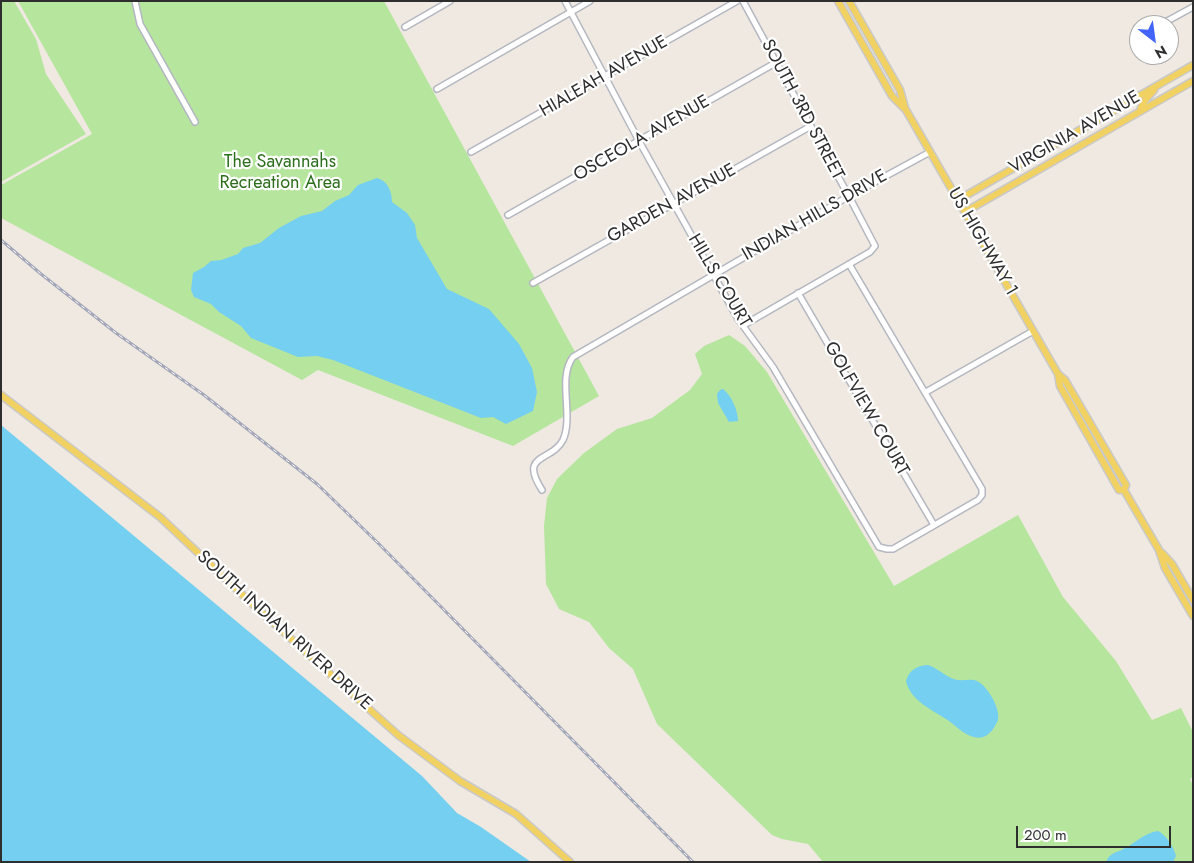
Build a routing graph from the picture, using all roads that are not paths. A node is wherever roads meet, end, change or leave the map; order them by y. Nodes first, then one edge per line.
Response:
1 (135, 1) edge
2 (450, 1) edge
3 (564, 1) edge
4 (590, 1) edge
5 (737, 1) edge
6 (743, 1) edge
7 (838, 1) edge
8 (849, 3) edge
9 (1193, 7) edge
10 (570, 12) junction
11 (1178, 15) edge
12 (404, 27) dead end
13 (777, 62) junction
14 (1193, 65) edge
15 (605, 76) junction
16 (1193, 82) edge
17 (1160, 84) junction
18 (437, 88) dead end
19 (906, 110) junction
20 (1140, 111) junction
21 (195, 122) dead end
22 (810, 126) junction
23 (639, 141) junction
24 (471, 152) dead end
25 (930, 152) junction
26 (849, 196) junction
27 (958, 200) junction
28 (674, 203) junction
29 (965, 212) junction
30 (508, 214) dead end
31 (849, 264) junction
32 (714, 274) junction
33 (533, 283) dead end
34 (798, 293) junction
35 (744, 325) junction
36 (1033, 332) junction
37 (926, 392) junction
38 (1, 395) edge
39 (542, 490) dead end
40 (934, 525) junction
41 (1159, 550) junction
42 (1193, 600) edge
43 (1193, 616) edge
44 (570, 862) edge

1 - 21 street
2 - 12 street
3 - 10 street, HILLS COURT
4 - 10 street
5 - 15 street, HIALEAH AVENUE
6 - 13 street, SOUTH 3RD STREET
7 - 19 main road, US HIGHWAY 1
8 - 19 main road, US HIGHWAY 1
9 - 11 street
10 - 15 street, HILLS COURT
10 - 18 street
13 - 22 street, SOUTH 3RD STREET
13 - 23 street, OSCEOLA AVENUE
14 - 17 main road, VIRGINIA AVENUE
15 - 23 street, HILLS COURT
15 - 24 street, HIALEAH AVENUE
16 - 20 main road, VIRGINIA AVENUE
17 - 20 main road
17 - 27 main road, VIRGINIA AVENUE
19 - 25 main road, US HIGHWAY 1
20 - 29 main road, VIRGINIA AVENUE
22 - 26 street, SOUTH 3RD STREET
22 - 28 street, GARDEN AVENUE
23 - 28 street, HILLS COURT
23 - 30 street, OSCEOLA AVENUE
25 - 26 street, INDIAN HILLS DRIVE
25 - 27 main road, US HIGHWAY 1
26 - 31 street, SOUTH 3RD STREET
26 - 32 street, INDIAN HILLS DRIVE
27 - 29 main road, US HIGHWAY 1
28 - 32 street, HILLS COURT
28 - 33 street, GARDEN AVENUE
29 - 36 main road, US HIGHWAY 1
31 - 34 street
31 - 37 street
32 - 35 street, HILLS COURT
32 - 39 street, INDIAN HILLS DRIVE
34 - 35 street
34 - 40 street, GOLFVIEW COURT
35 - 40 street, HILLS COURT
36 - 37 street
36 - 41 main road, US HIGHWAY 1
37 - 40 street
38 - 44 main road, SOUTH INDIAN RIVER DRIVE
41 - 42 main road, US HIGHWAY 1
41 - 43 main road, US HIGHWAY 1

